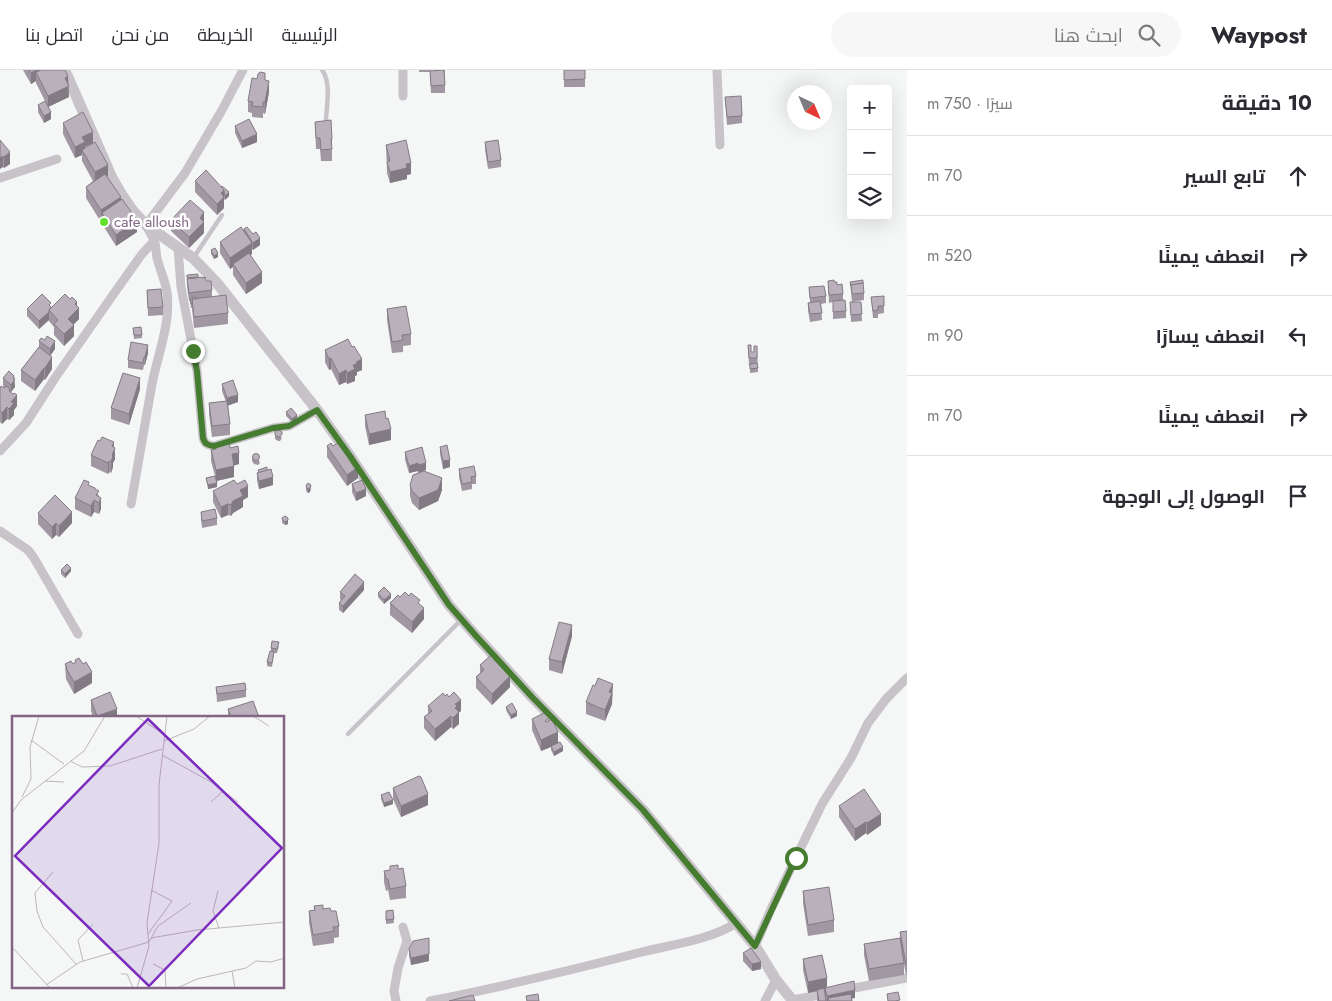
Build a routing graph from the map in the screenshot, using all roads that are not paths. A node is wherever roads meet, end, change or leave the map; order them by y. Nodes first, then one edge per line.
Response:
1 (64, 70) edge
2 (243, 70) edge
3 (322, 70) edge
4 (403, 70) edge
5 (716, 70) edge
6 (403, 96) dead end
7 (326, 119) edge
8 (720, 145) dead end
9 (57, 159) dead end
10 (0, 178) edge
11 (222, 215) dead end
12 (146, 225) junction
13 (154, 241) junction
14 (178, 248) junction
15 (193, 258) junction
16 (317, 410) junction
17 (0, 451) edge
18 (131, 504) dead end
19 (0, 531) edge
20 (462, 619) junction
21 (78, 634) dead end
22 (907, 678) edge
23 (348, 734) dead end
24 (736, 923) junction
25 (403, 926) dead end
26 (755, 946) junction
27 (907, 978) edge
28 (776, 980) junction
29 (396, 1001) edge
30 (430, 1001) edge
31 (765, 1001) edge
32 (792, 1001) edge

1 - 12 street
2 - 12 street
3 - 7 lane
4 - 6 street
5 - 8 street
9 - 10 street
11 - 15 lane
12 - 13 street
12 - 14 street
13 - 17 street
13 - 18 street
14 - 15 street
14 - 16 street
15 - 16 street
16 - 20 street
19 - 21 street
20 - 23 lane
20 - 24 street
22 - 26 street
24 - 26 street
24 - 30 street
25 - 29 street
26 - 28 street
27 - 32 street
28 - 31 street
28 - 32 street

